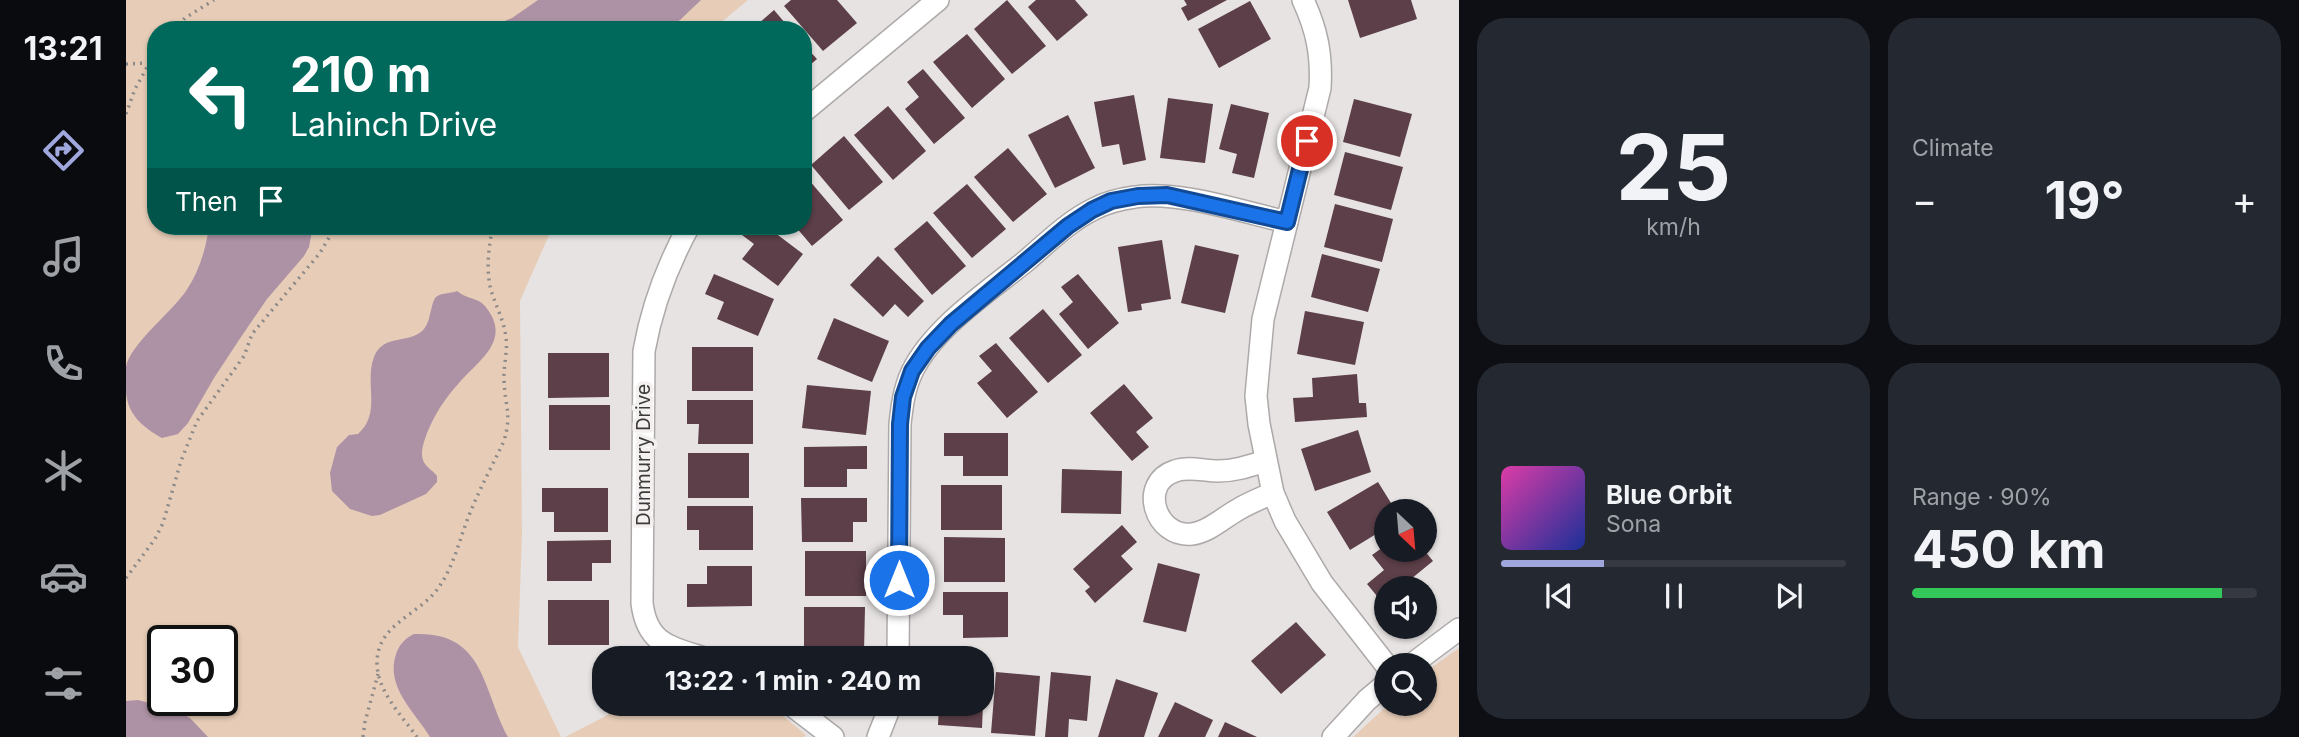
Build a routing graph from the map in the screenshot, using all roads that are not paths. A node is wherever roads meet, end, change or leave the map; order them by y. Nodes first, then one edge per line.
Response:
1 (938, 0) edge
2 (1303, 0) edge
3 (812, 105) edge
4 (1287, 222) junction
5 (685, 235) edge
6 (1265, 461) junction
7 (1273, 494) junction
8 (1459, 629) edge
9 (671, 646) edge
10 (898, 646) edge
11 (1377, 653) edge
12 (1427, 653) edge
13 (1374, 694) edge
14 (806, 716) edge
15 (886, 716) edge
16 (833, 737) edge
17 (878, 737) edge
18 (1333, 737) edge

1 - 3 street
2 - 4 street
4 - 6 street
4 - 10 street
5 - 9 street, Dunmurry Drive
6 - 7 street
6 - 7 street
7 - 11 street
8 - 12 street
13 - 18 street
14 - 16 street
15 - 17 street

